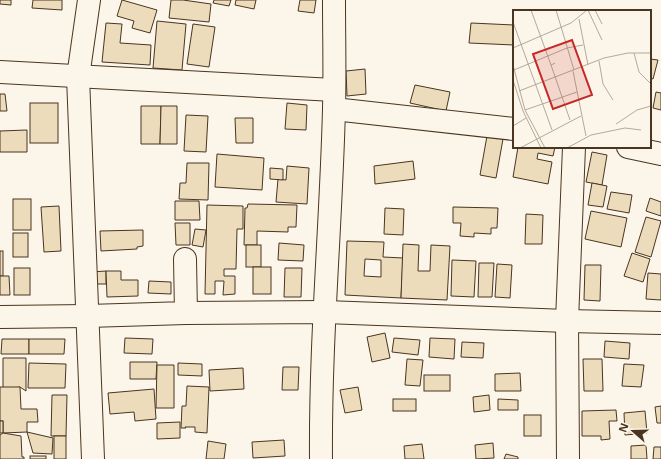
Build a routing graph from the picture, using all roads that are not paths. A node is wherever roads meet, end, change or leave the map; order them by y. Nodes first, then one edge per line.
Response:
1 (89, 0) edge
2 (334, 0) edge
3 (0, 72) edge
4 (78, 77) junction
5 (334, 100) junction
6 (513, 129) edge
7 (574, 148) edge
8 (633, 148) edge
9 (661, 154) edge
10 (185, 259) dead end
11 (325, 312) junction
12 (186, 313) junction
13 (88, 316) junction
14 (0, 317) edge
15 (567, 321) junction
16 (661, 323) edge
17 (94, 459) edge
18 (321, 459) edge
19 (568, 459) edge

1 - 4 street
2 - 5 street
3 - 4 street
4 - 5 street
4 - 13 street
5 - 6 street
5 - 11 street
7 - 15 street
8 - 9 street
10 - 12 street
11 - 12 street
11 - 15 street
11 - 18 street
12 - 13 street
13 - 14 street
13 - 17 street
15 - 16 street
15 - 19 street

